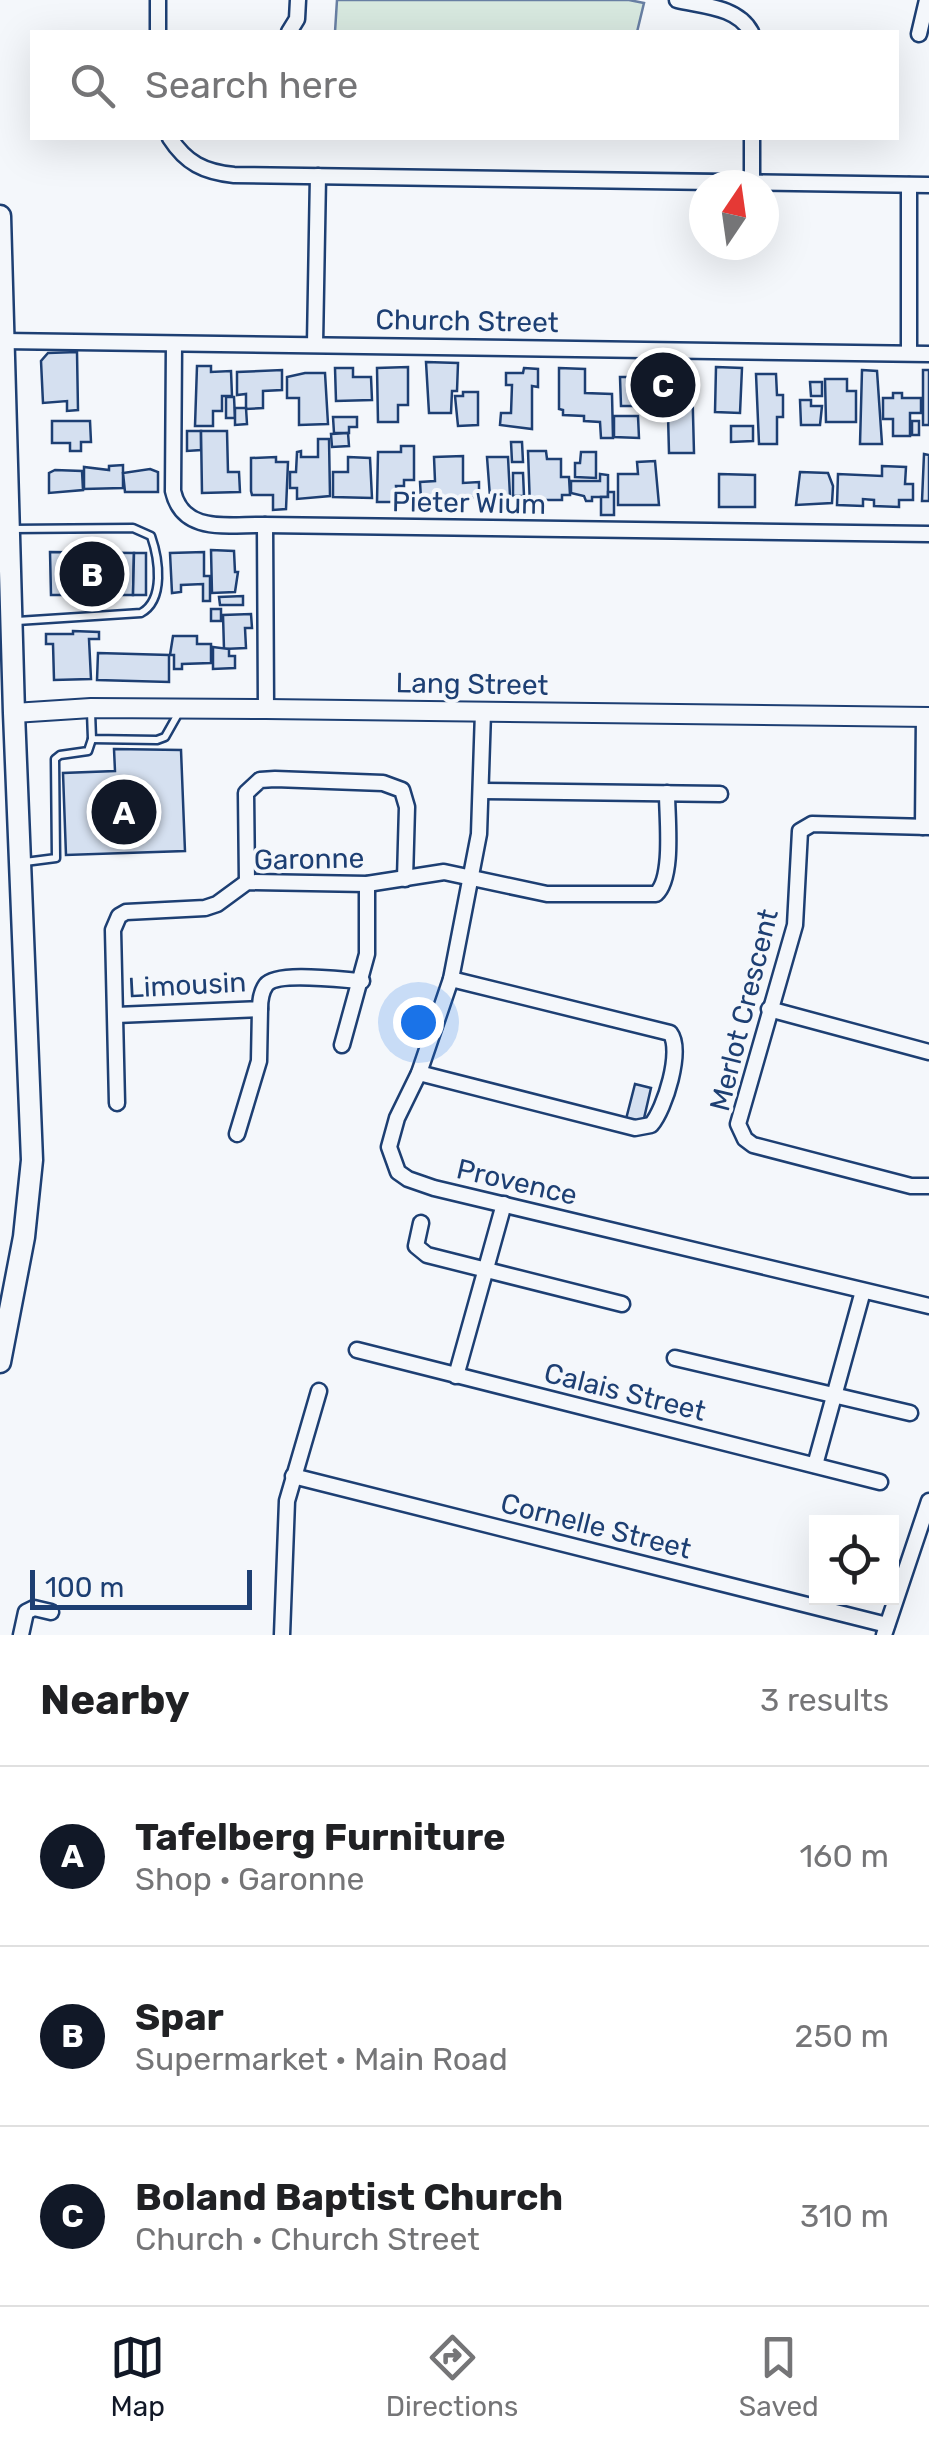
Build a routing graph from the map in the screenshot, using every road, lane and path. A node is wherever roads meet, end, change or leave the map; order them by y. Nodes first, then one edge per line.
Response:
1 (158, 0) edge
2 (298, 0) edge
3 (677, 0) edge
4 (926, 0) edge
5 (158, 30) edge
6 (290, 30) edge
7 (749, 30) edge
8 (919, 34) dead end
9 (172, 140) edge
10 (752, 140) edge
11 (752, 170) edge
12 (318, 176) junction
13 (689, 182) edge
14 (779, 184) edge
15 (929, 185) edge
16 (910, 186) junction
17 (0, 216) edge
18 (3, 341) junction
19 (174, 344) junction
20 (315, 344) junction
21 (909, 353) junction
22 (929, 354) edge
23 (3, 409) edge
24 (3, 443) edge
25 (265, 525) junction
26 (9, 529) junction
27 (929, 534) edge
28 (11, 622) junction
29 (91, 708) junction
30 (181, 708) junction
31 (266, 708) junction
32 (483, 712) junction
33 (7, 715) edge
34 (927, 717) edge
35 (92, 739) junction
36 (482, 791) junction
37 (667, 793) junction
38 (720, 794) dead end
39 (926, 827) edge
40 (13, 854) edge
41 (472, 876) junction
42 (405, 879) junction
43 (247, 882) junction
44 (366, 884) junction
45 (451, 978) junction
46 (362, 981) junction
47 (260, 1009) junction
48 (769, 1010) junction
49 (116, 1015) junction
50 (342, 1045) dead end
51 (929, 1052) edge
52 (418, 1073) junction
53 (117, 1104) dead end
54 (238, 1134) dead end
55 (929, 1186) edge
56 (504, 1204) junction
57 (420, 1223) dead end
58 (486, 1269) junction
59 (9, 1273) edge
60 (863, 1290) junction
61 (622, 1304) dead end
62 (929, 1306) edge
63 (357, 1350) dead end
64 (675, 1358) dead end
65 (0, 1362) edge
66 (456, 1376) junction
67 (319, 1391) dead end
68 (834, 1393) junction
69 (910, 1413) dead end
70 (815, 1465) junction
71 (293, 1476) junction
72 (880, 1482) dead end
73 (929, 1502) edge
74 (51, 1612) dead end
75 (885, 1630) edge
76 (21, 1635) edge
77 (282, 1635) edge

1 - 5 street
2 - 6 street
3 - 7 street
4 - 8 street
9 - 12 street
10 - 11 street
12 - 13 street
12 - 20 street
14 - 16 street
15 - 16 street
16 - 21 street
17 - 18 main road
18 - 19 street, Church Street
18 - 23 main road
19 - 20 street, Church Street
19 - 25 street, Pieter Wium
20 - 21 street, Church Street
21 - 22 street, Church Street
23 - 24 main road
24 - 26 main road
25 - 27 street, Pieter Wium
25 - 31 street
26 - 28 main road
26 - 28 lane
28 - 33 main road
29 - 30 street, Lang Street
29 - 33 street, Lang Street
29 - 35 lane
30 - 31 street, Lang Street
30 - 35 lane
31 - 32 street, Lang Street
32 - 34 street, Lang Street
32 - 36 street
33 - 40 main road
34 - 39 street
35 - 40 lane
36 - 37 street
36 - 41 street
37 - 38 street
37 - 41 street, Garonne
39 - 48 street, Merlot Crescent
40 - 59 main road
41 - 42 street, Garonne
41 - 45 street, Provence
42 - 43 street
42 - 44 street, Garonne
43 - 44 street, Garonne
43 - 49 street, Garonne
44 - 46 street
45 - 52 street, Provence
45 - 52 street
46 - 47 street, Limousin
46 - 50 street
47 - 49 street, Limousin
47 - 54 street
48 - 51 street
48 - 55 street, Merlot Crescent
49 - 53 street, Garonne
52 - 56 street, Provence
56 - 58 street
56 - 60 street, Provence
57 - 58 street
58 - 61 street
58 - 66 street
59 - 65 main road
60 - 62 street, Provence
60 - 68 street
63 - 66 street, Calais Street
64 - 68 street
66 - 70 street, Calais Street
67 - 71 street
68 - 69 street
68 - 70 street
70 - 72 street, Calais Street
71 - 75 street, Cornelle Street
71 - 77 street
73 - 75 street
74 - 76 street

